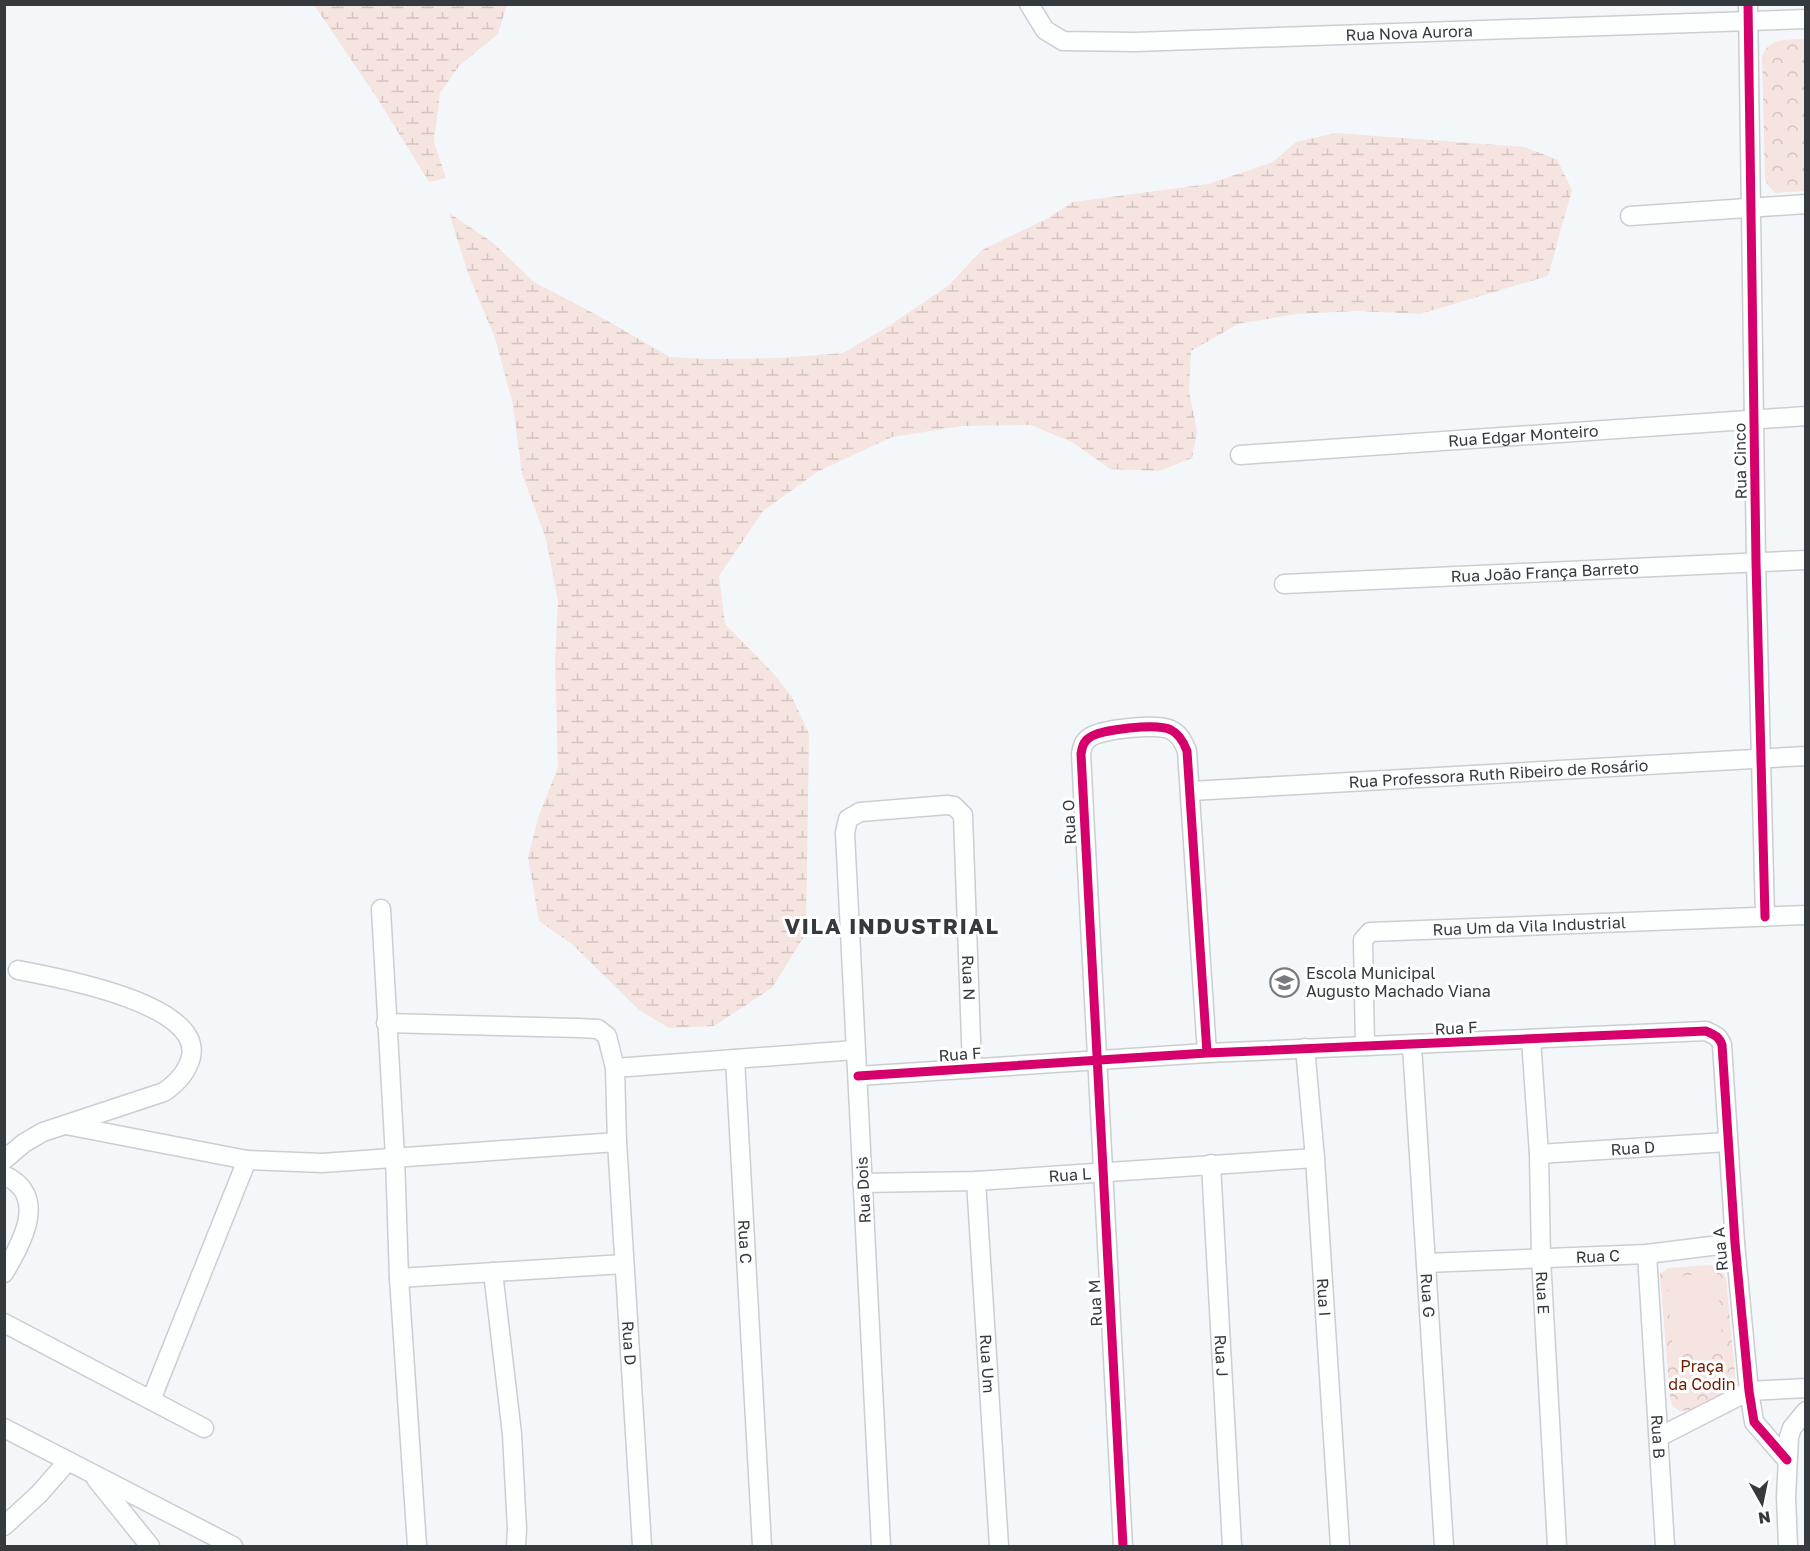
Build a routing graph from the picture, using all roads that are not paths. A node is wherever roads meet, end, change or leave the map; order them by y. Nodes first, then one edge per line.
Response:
1 (1029, 4) edge
2 (1748, 13) edge
3 (1806, 20) edge
4 (1806, 204) edge
5 (1752, 207) junction
6 (1630, 216) dead end
7 (1806, 416) edge
8 (1755, 419) junction
9 (1240, 455) dead end
10 (1806, 560) edge
11 (1756, 562) junction
12 (1284, 584) dead end
13 (1806, 756) edge
14 (1760, 758) junction
15 (1191, 791) junction
16 (845, 833) joint
17 (381, 909) dead end
18 (1806, 915) edge
19 (1765, 917) junction
20 (18, 970) dead end
21 (386, 1023) junction
22 (1706, 1032) joint
23 (1531, 1039) junction
24 (1365, 1046) junction
25 (1412, 1046) junction
26 (1305, 1048) junction
27 (855, 1050) junction
28 (1207, 1053) junction
29 (735, 1059) junction
30 (1096, 1059) junction
31 (615, 1068) junction
32 (972, 1068) junction
33 (858, 1076) junction
34 (66, 1125) junction
35 (617, 1142) junction
36 (1727, 1142) junction
37 (1539, 1154) junction
38 (395, 1157) junction
39 (1315, 1158) junction
40 (4, 1160) edge
41 (247, 1160) junction
42 (1211, 1164) junction
43 (1103, 1171) junction
44 (4, 1175) edge
45 (976, 1181) junction
46 (862, 1183) junction
47 (1735, 1243) junction
48 (1647, 1254) junction
49 (1541, 1258) junction
50 (1426, 1263) junction
51 (624, 1264) junction
52 (493, 1272) junction
53 (4, 1273) edge
54 (399, 1278) junction
55 (4, 1323) edge
56 (1806, 1388) edge
57 (1749, 1391) junction
58 (151, 1400) junction
59 (1806, 1411) edge
60 (4, 1428) edge
61 (204, 1428) dead end
62 (1659, 1437) junction
63 (1787, 1460) junction
64 (68, 1461) junction
65 (92, 1473) junction
66 (4, 1526) edge
67 (150, 1546) edge
68 (233, 1546) edge
69 (417, 1546) edge
70 (516, 1546) edge
71 (642, 1546) edge
72 (762, 1546) edge
73 (881, 1546) edge
74 (999, 1546) edge
75 (1123, 1546) edge
76 (1232, 1546) edge
77 (1340, 1546) edge
78 (1444, 1546) edge
79 (1557, 1546) edge
80 (1665, 1546) edge
81 (1788, 1546) edge

1 - 2 street, Rua Nova Aurora
2 - 3 street, Rua Nova Aurora
2 - 5 street, Rua Cinco
4 - 5 street
5 - 6 street
5 - 8 street, Rua Cinco
7 - 8 street, Rua Edgar Monteiro
8 - 9 street, Rua Edgar Monteiro
8 - 11 street, Rua Cinco
10 - 11 street, Rua João França Barreto
11 - 12 street, Rua João França Barreto
11 - 14 street, Rua Cinco
13 - 14 street, Rua Professora Ruth Ribeiro de Rosário
14 - 15 street, Rua Professora Ruth Ribeiro de Rosário
14 - 19 street, Rua Cinco
15 - 28 street
15 - 30 street, Rua O
16 - 27 street, Rua Dois
16 - 32 street, Rua N
17 - 21 street
18 - 19 street, Rua Um da Vila Industrial
19 - 24 street, Rua Um da Vila Industrial
20 - 34 street
21 - 31 street, Rua D
21 - 38 street
22 - 23 street, Rua F
22 - 36 street, Rua A
23 - 25 street, Rua F
23 - 37 street, Rua E
24 - 25 street, Rua F
24 - 26 street, Rua F
25 - 50 street, Rua G
26 - 28 street, Rua F
26 - 39 street, Rua I
27 - 29 street
27 - 33 street, Rua Dois
28 - 30 street, Rua F
29 - 31 street
29 - 72 street, Rua C
30 - 32 street, Rua F
30 - 43 street, Rua M
31 - 35 street, Rua D
32 - 33 street, Rua F
33 - 46 street, Rua Dois
34 - 40 street
34 - 41 street
35 - 38 street
35 - 51 street, Rua D
36 - 37 street, Rua D
36 - 47 street, Rua A
37 - 49 street, Rua E
38 - 41 street
38 - 54 street
39 - 42 street, Rua L
39 - 77 street, Rua I
41 - 58 street
42 - 43 street, Rua L
42 - 76 street, Rua J
43 - 45 street, Rua L
43 - 75 street, Rua M
44 - 53 street
45 - 46 street, Rua L
45 - 74 street, Rua Um
46 - 73 street, Rua Dois
47 - 48 street, Rua C
47 - 57 street, Rua A
48 - 49 street, Rua C
48 - 62 street, Rua B
49 - 50 street, Rua C
49 - 79 street, Rua E
50 - 78 street, Rua G
51 - 52 street
51 - 71 street, Rua D
52 - 54 street
52 - 70 street
54 - 69 street
55 - 58 street
56 - 57 street
57 - 62 street
57 - 63 street, Rua A
58 - 61 street
59 - 63 street
60 - 64 street
62 - 80 street, Rua B
63 - 81 street
64 - 65 street
64 - 66 street
65 - 67 street
65 - 68 street

